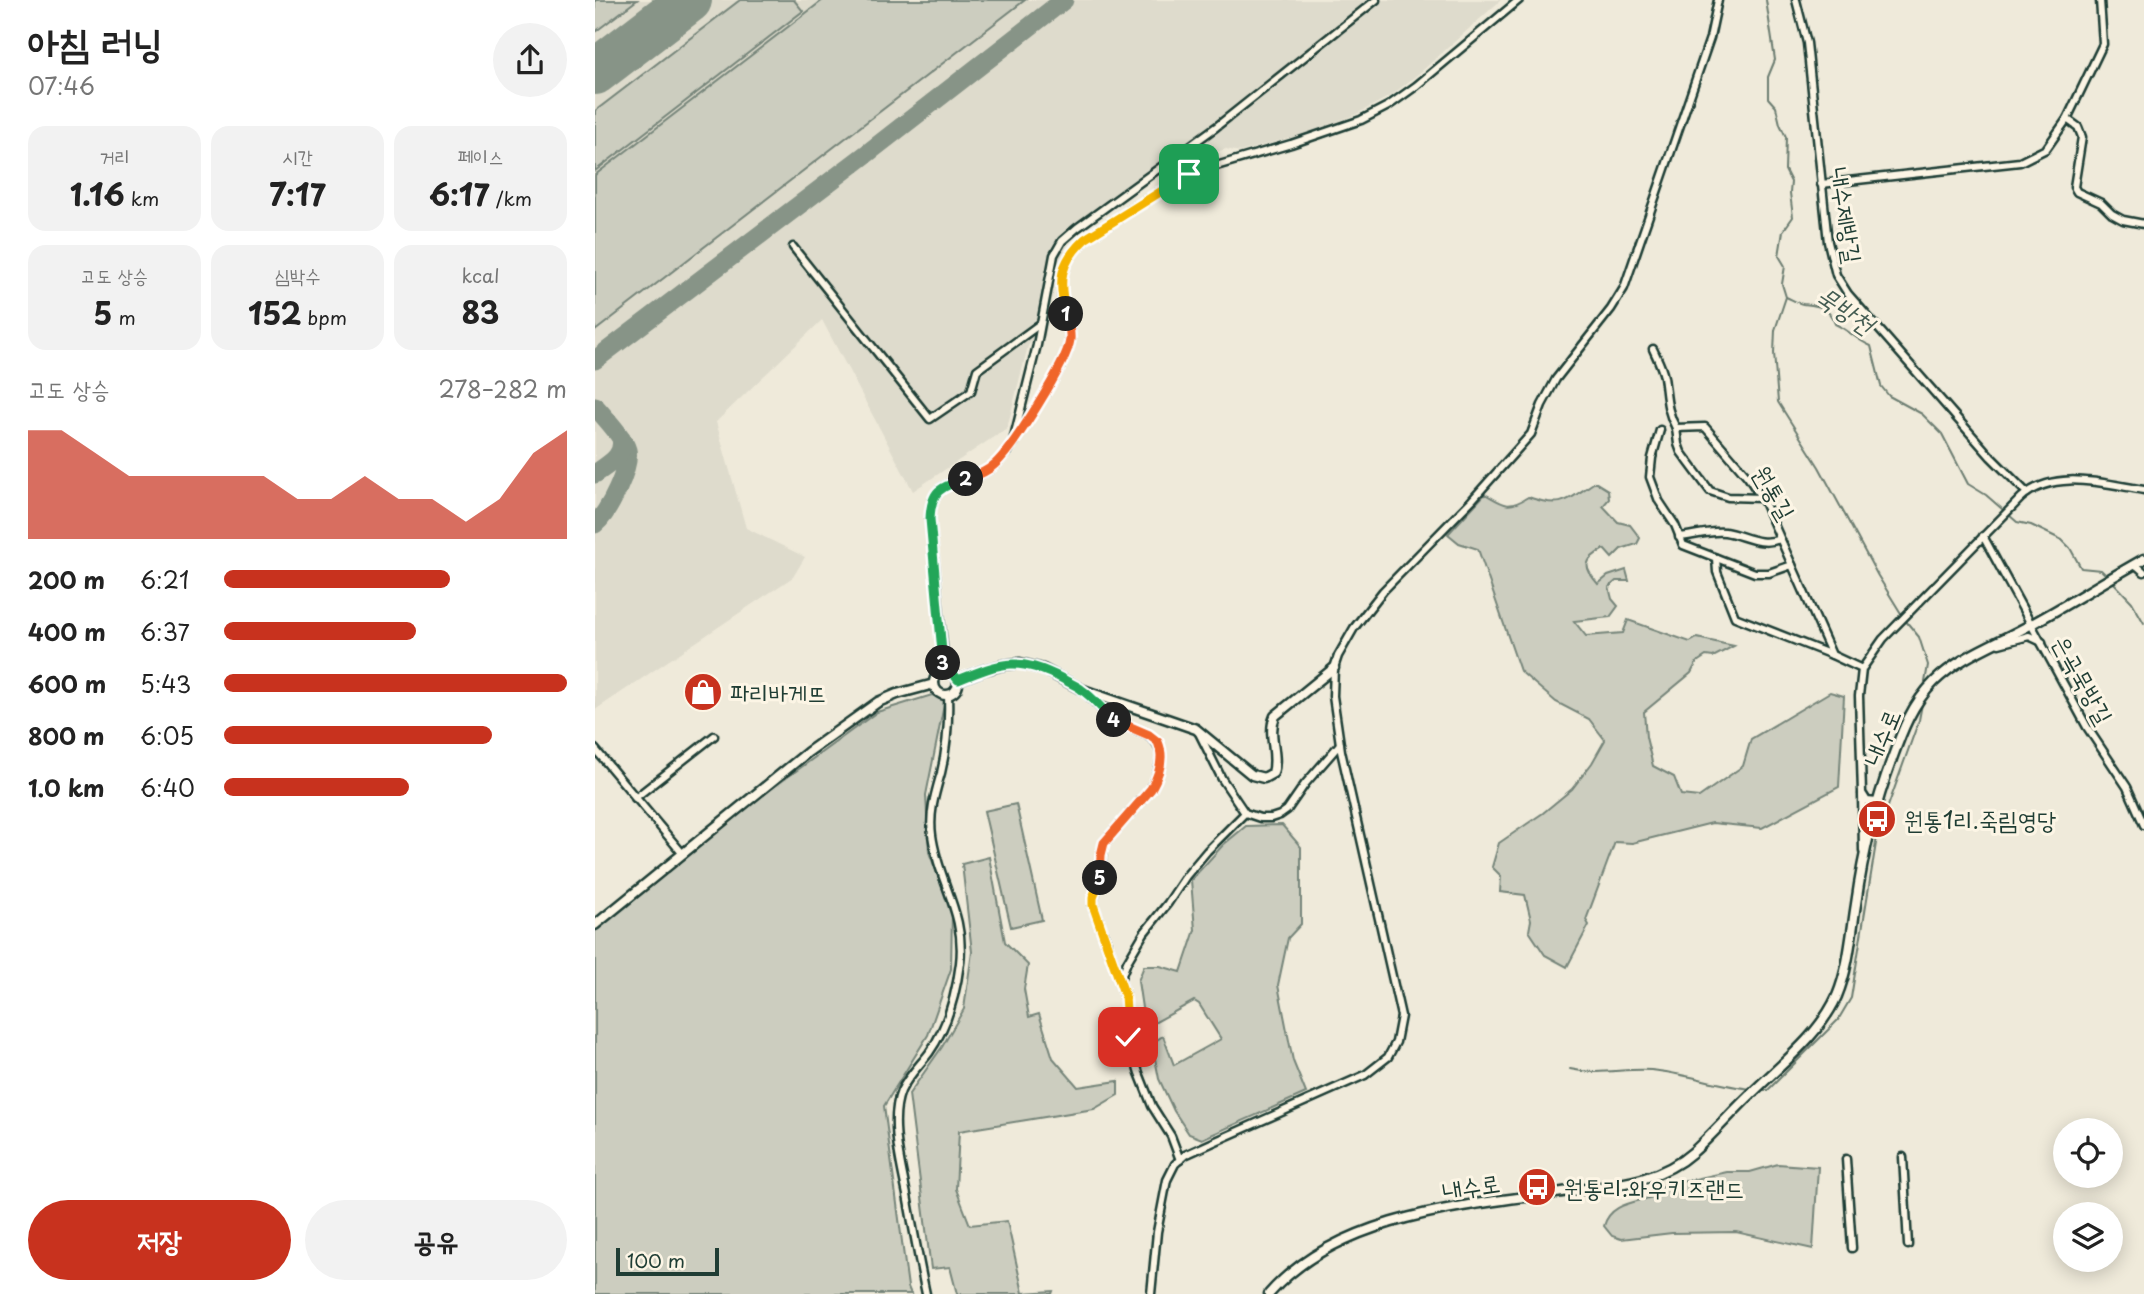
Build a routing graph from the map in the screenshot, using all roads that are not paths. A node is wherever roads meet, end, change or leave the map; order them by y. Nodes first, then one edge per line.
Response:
1 (1376, 0) edge
2 (1519, 0) edge
3 (1718, 0) edge
4 (1796, 0) edge
5 (2100, 0) edge
6 (2067, 119) junction
7 (1821, 184) junction
8 (2144, 224) edge
9 (793, 247) dead end
10 (1040, 324) junction
11 (1653, 349) dead end
12 (1676, 428) junction
13 (1660, 430) dead end
14 (1013, 443) junction
15 (2144, 490) edge
16 (2024, 496) junction
17 (1762, 498) junction
18 (1985, 534) junction
19 (1679, 537) junction
20 (1780, 539) junction
21 (1716, 558) junction
22 (2144, 559) edge
23 (1792, 565) junction
24 (2132, 566) junction
25 (2144, 572) edge
26 (2032, 624) junction
27 (2042, 643) junction
28 (1987, 648) junction
29 (1832, 655) junction
30 (1333, 668) junction
31 (1862, 669) junction
32 (943, 671) junction
33 (958, 680) junction
34 (935, 684) junction
35 (1083, 690) junction
36 (948, 695) junction
37 (1196, 729) junction
38 (714, 736) dead end
39 (1340, 744) junction
40 (595, 749) edge
41 (1862, 793) junction
42 (635, 798) junction
43 (1877, 802) junction
44 (1245, 813) junction
45 (2144, 825) edge
46 (683, 855) junction
47 (1863, 858) junction
48 (595, 925) edge
49 (1121, 980) junction
50 (1903, 1157) dead end
51 (1846, 1159) dead end
52 (1180, 1160) junction
53 (1908, 1245) dead end
54 (1852, 1248) dead end
55 (926, 1294) edge
56 (1151, 1294) edge
57 (1269, 1294) edge

1 - 10 street
2 - 14 street
3 - 30 street
4 - 7 street, 내수제방길
5 - 6 street
6 - 7 street
6 - 8 street
7 - 16 street, 내수제방길
9 - 10 street
10 - 14 street
11 - 12 street
12 - 17 street, 원통길
12 - 17 street
13 - 19 street
14 - 32 street
15 - 16 street
16 - 18 street
17 - 20 street, 원통길
18 - 26 street, 은곡묵방길
18 - 31 street
19 - 20 street
19 - 21 street
20 - 23 street, 원통길
21 - 23 street
21 - 29 street
22 - 24 street
23 - 29 street, 원통길
24 - 25 street
24 - 26 street, 내수로
26 - 27 street, 은곡묵방길
26 - 28 street, 내수로
27 - 28 street
27 - 45 street, 은곡묵방길
28 - 43 street, 내수로
29 - 31 street
30 - 37 street
30 - 39 street
31 - 41 street
32 - 33 street
32 - 34 street
33 - 35 street
33 - 36 street
34 - 36 street
34 - 46 street
35 - 37 street
35 - 49 street
36 - 55 street
37 - 44 street
38 - 42 street
39 - 44 street
39 - 52 street
40 - 42 street
41 - 43 street
41 - 47 street
42 - 46 street
43 - 47 street, 내수로
44 - 49 street
46 - 48 street
47 - 57 street, 내수로
49 - 52 street
50 - 53 street
51 - 54 street
52 - 56 street

